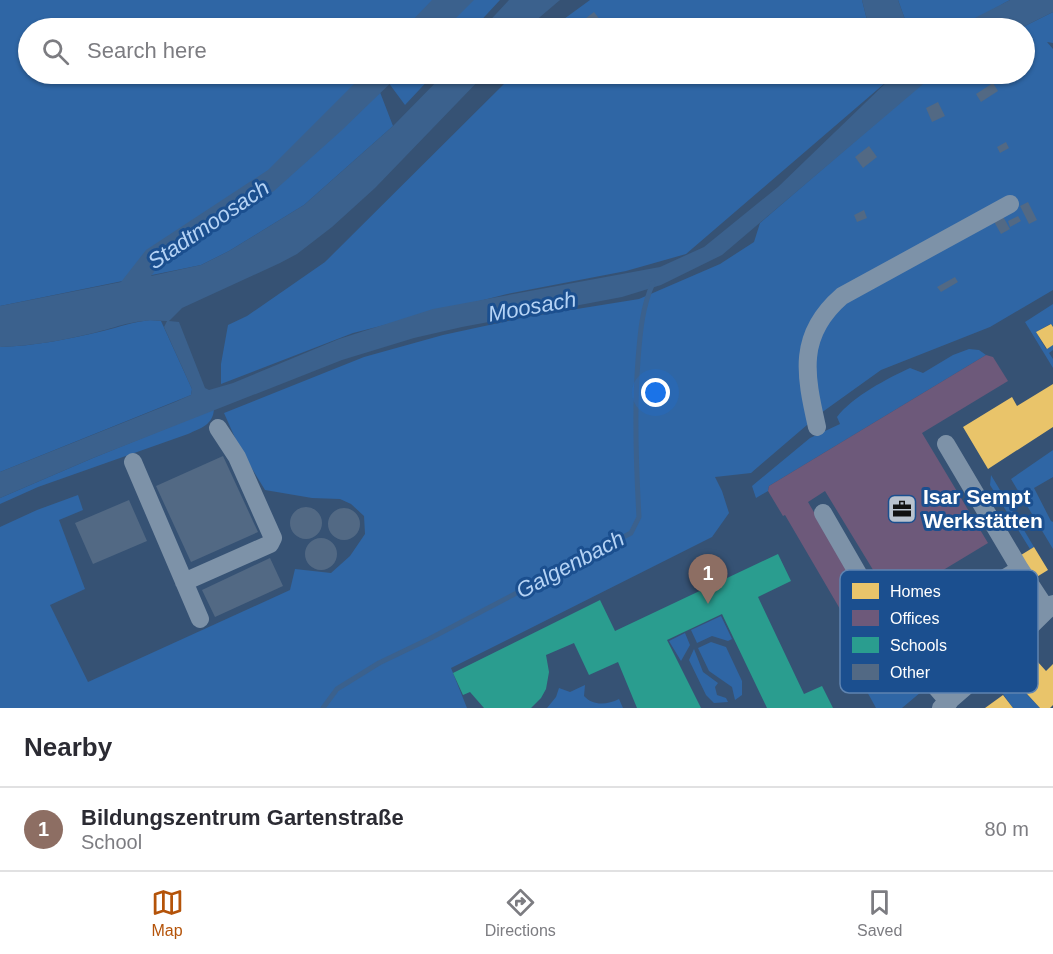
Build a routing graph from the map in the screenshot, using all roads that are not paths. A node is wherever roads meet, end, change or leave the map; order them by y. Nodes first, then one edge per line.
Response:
1 (1010, 204) dead end
2 (817, 427) dead end
3 (218, 428) dead end
4 (946, 444) dead end
5 (133, 462) dead end
6 (823, 513) dead end
7 (1020, 569) edge
8 (856, 570) edge
9 (184, 582) junction
10 (1038, 592) edge
11 (1050, 607) edge
12 (1038, 618) edge
13 (200, 619) dead end
14 (936, 693) edge
15 (958, 693) edge
16 (945, 705) edge

1 - 2 street
3 - 9 street
4 - 7 street
5 - 9 street
6 - 8 street
9 - 13 street
10 - 11 street
11 - 12 street
14 - 16 street
15 - 16 street

